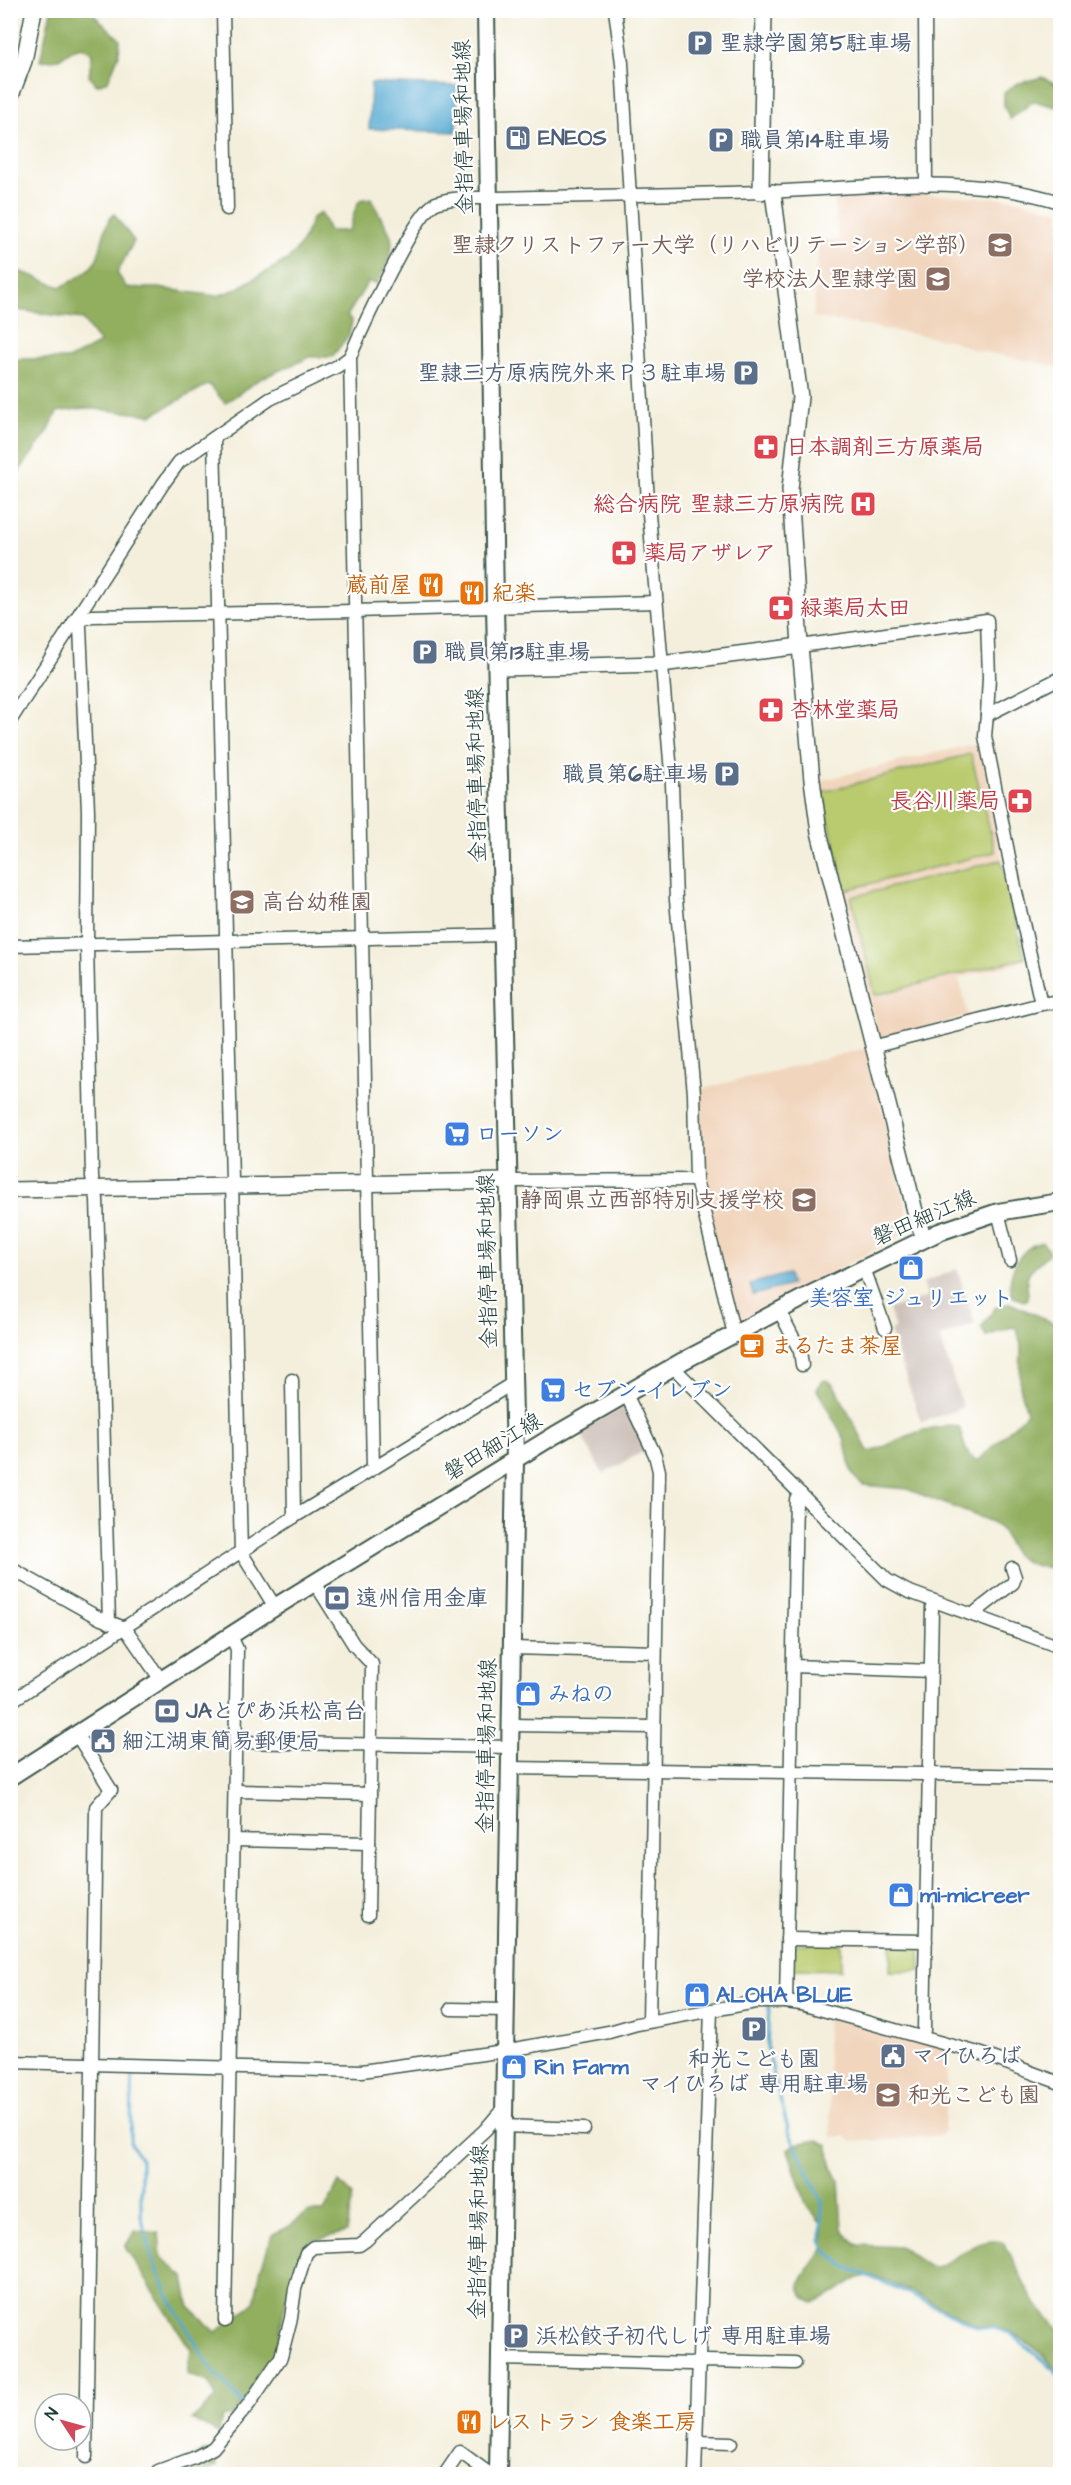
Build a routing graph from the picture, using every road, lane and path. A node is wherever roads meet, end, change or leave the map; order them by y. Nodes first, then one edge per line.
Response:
1 (34, 10) edge
2 (223, 10) edge
3 (486, 10) edge
4 (615, 10) edge
5 (764, 10) edge
6 (925, 10) edge
7 (10, 98) edge
8 (926, 185) junction
9 (767, 192) junction
10 (629, 195) junction
11 (487, 198) junction
12 (1060, 202) edge
13 (227, 209) dead end
14 (351, 357) junction
15 (214, 438) junction
16 (656, 602) junction
17 (495, 607) junction
18 (355, 612) junction
19 (218, 613) junction
20 (78, 616) junction
21 (800, 646) junction
22 (660, 664) junction
23 (497, 668) junction
24 (1060, 678) edge
25 (987, 715) junction
26 (10, 721) edge
27 (503, 936) junction
28 (363, 939) junction
29 (226, 941) junction
30 (87, 944) junction
31 (10, 946) edge
32 (1060, 1001) edge
33 (1041, 1004) junction
34 (872, 1047) junction
35 (696, 1180) junction
36 (508, 1181) junction
37 (368, 1184) junction
38 (234, 1186) junction
39 (95, 1188) junction
40 (10, 1190) edge
41 (1060, 1202) edge
42 (999, 1212) junction
43 (925, 1239) junction
44 (1010, 1260) dead end
45 (864, 1268) junction
46 (780, 1310) junction
47 (885, 1328) dead end
48 (736, 1333) junction
49 (802, 1365) dead end
50 (675, 1366) junction
51 (292, 1380) dead end
52 (513, 1383) junction
53 (626, 1394) junction
54 (515, 1460) junction
55 (374, 1468) junction
56 (801, 1494) junction
57 (294, 1517) junction
58 (241, 1551) junction
59 (10, 1568) edge
60 (1012, 1568) dead end
61 (315, 1582) junction
62 (934, 1601) junction
63 (275, 1607) junction
64 (976, 1616) junction
65 (109, 1623) junction
66 (125, 1628) junction
67 (231, 1636) junction
68 (1060, 1647) edge
69 (512, 1648) junction
70 (655, 1652) junction
71 (793, 1666) junction
72 (931, 1671) junction
73 (161, 1680) junction
74 (10, 1702) edge
75 (510, 1725) junction
76 (653, 1727) junction
77 (78, 1735) junction
78 (236, 1742) junction
79 (372, 1743) junction
80 (510, 1747) junction
81 (509, 1768) junction
82 (653, 1770) junction
83 (790, 1772) junction
84 (929, 1774) junction
85 (1060, 1776) edge
86 (10, 1777) edge
87 (235, 1791) junction
88 (370, 1794) junction
89 (234, 1840) junction
90 (369, 1843) junction
91 (368, 1915) dead end
92 (787, 1939) junction
93 (926, 1941) junction
94 (786, 2002) junction
95 (451, 2009) dead end
96 (505, 2010) junction
97 (711, 2010) junction
98 (649, 2021) junction
99 (922, 2037) junction
100 (504, 2051) junction
101 (10, 2062) edge
102 (93, 2064) junction
103 (229, 2068) junction
104 (1060, 2081) edge
105 (503, 2117) junction
106 (584, 2128) dead end
107 (225, 2321) dead end
108 (500, 2359) junction
109 (699, 2363) junction
110 (795, 2363) dead end
111 (696, 2442) junction
112 (731, 2444) dead end
113 (86, 2457) dead end
114 (156, 2475) edge
115 (445, 2475) edge
116 (490, 2475) edge
117 (498, 2475) edge
118 (695, 2475) edge

1 - 7 street
2 - 13 street
3 - 11 main road, 金指停車場和地線
4 - 10 street
5 - 9 street
6 - 8 street
8 - 9 street
8 - 12 street
9 - 10 street
9 - 21 street
10 - 11 street
10 - 16 street
11 - 14 street
11 - 17 main road, 金指停車場和地線
14 - 15 street
14 - 18 street
15 - 19 street
15 - 20 street
16 - 17 street
16 - 22 street
17 - 18 street
17 - 23 main road, 金指停車場和地線
18 - 19 street
18 - 28 street
19 - 20 street
19 - 29 street
20 - 26 street
20 - 30 street
21 - 22 street
21 - 25 street
21 - 34 street
22 - 23 street
22 - 35 street
23 - 27 main road, 金指停車場和地線
24 - 25 street
25 - 33 street
27 - 28 street
27 - 36 main road, 金指停車場和地線
28 - 29 street
28 - 37 street
29 - 30 street
29 - 38 street
30 - 31 street
30 - 39 street
32 - 33 street
33 - 34 street
34 - 43 street
35 - 36 street
35 - 48 street
36 - 37 street
36 - 52 main road, 金指停車場和地線
37 - 38 street
37 - 55 street
38 - 39 street
38 - 58 street
39 - 40 street
39 - 65 street
41 - 42 main road, 磐田細江線
42 - 43 main road, 磐田細江線
42 - 44 street
43 - 45 main road, 磐田細江線
45 - 46 main road, 磐田細江線
45 - 47 street
46 - 48 main road, 磐田細江線
46 - 49 street
48 - 50 main road, 磐田細江線
50 - 53 main road, 磐田細江線
50 - 56 street
51 - 57 street
52 - 54 main road, 金指停車場和地線
52 - 55 street
53 - 54 main road, 磐田細江線
53 - 70 street
54 - 61 main road, 磐田細江線
54 - 69 main road, 金指停車場和地線
55 - 57 street
56 - 62 street
56 - 71 street
57 - 58 street
58 - 63 street
58 - 66 street
59 - 65 street
60 - 64 street
61 - 63 main road, 磐田細江線
61 - 79 street
62 - 64 street
62 - 72 street
63 - 67 main road, 磐田細江線
64 - 68 street
65 - 66 street
66 - 73 street
66 - 74 street
67 - 73 main road, 磐田細江線
67 - 78 street
69 - 70 street
69 - 75 main road, 金指停車場和地線
70 - 76 street
71 - 72 street
71 - 83 street
72 - 84 street
73 - 77 main road, 磐田細江線
75 - 76 street
75 - 80 main road, 金指停車場和地線
76 - 82 street
77 - 86 main road, 磐田細江線
77 - 102 street
78 - 79 street
78 - 87 street
79 - 80 street
79 - 88 street
80 - 81 main road, 金指停車場和地線
81 - 82 street
81 - 96 main road, 金指停車場和地線
82 - 83 street
82 - 98 street
83 - 84 street
83 - 92 street
84 - 85 street
84 - 93 street
87 - 88 street
87 - 89 street
88 - 90 street
89 - 90 street
89 - 103 street
90 - 91 street
92 - 93 street
92 - 94 street
93 - 99 street
94 - 97 street
94 - 99 street
95 - 96 street
96 - 100 main road, 金指停車場和地線
97 - 98 street
97 - 109 street
98 - 100 street
99 - 104 street
100 - 103 street
100 - 105 main road, 金指停車場和地線
101 - 102 street
102 - 103 street
102 - 113 street
103 - 107 street
105 - 106 street
105 - 108 main road, 金指停車場和地線
105 - 114 street
108 - 109 street
108 - 117 main road, 金指停車場和地線
109 - 110 street
109 - 111 street
111 - 112 street
111 - 118 street
115 - 116 street

